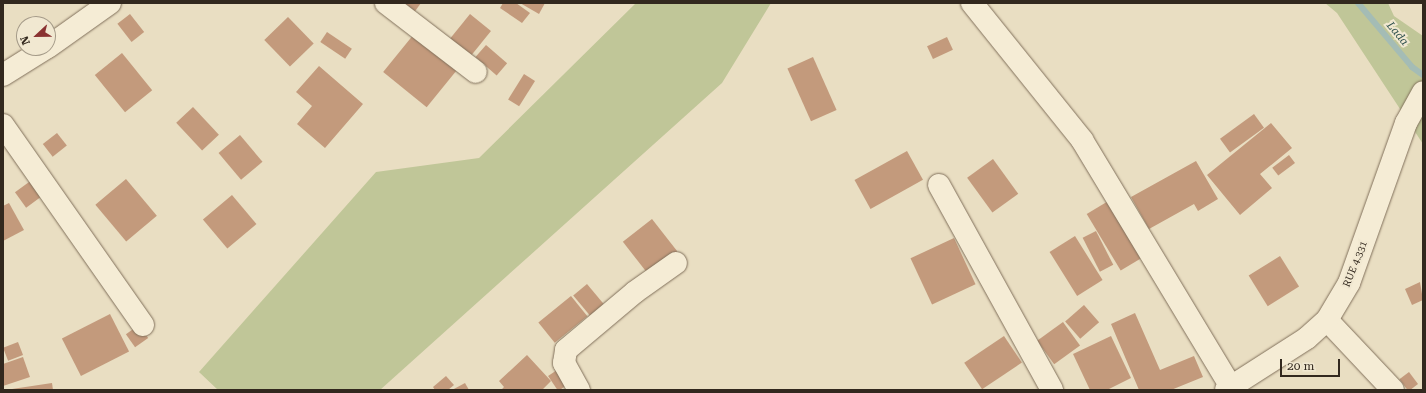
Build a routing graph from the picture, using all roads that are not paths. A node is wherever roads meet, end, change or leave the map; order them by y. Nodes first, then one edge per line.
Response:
1 (110, 3) edge
2 (386, 3) edge
3 (972, 3) edge
4 (56, 41) edge
5 (33, 56) edge
6 (476, 72) dead end
7 (3, 75) edge
8 (1423, 92) edge
9 (3, 125) edge
10 (939, 184) dead end
11 (676, 263) dead end
12 (1327, 320) junction
13 (143, 325) dead end
14 (1229, 388) edge
15 (579, 390) edge
16 (1052, 390) edge
17 (1393, 390) edge

1 - 4 street
2 - 6 street
3 - 14 street
5 - 7 street
8 - 12 street, RUE 4.331
9 - 13 street
10 - 16 street
11 - 15 street
12 - 14 street, RUE 4.331
12 - 17 street

